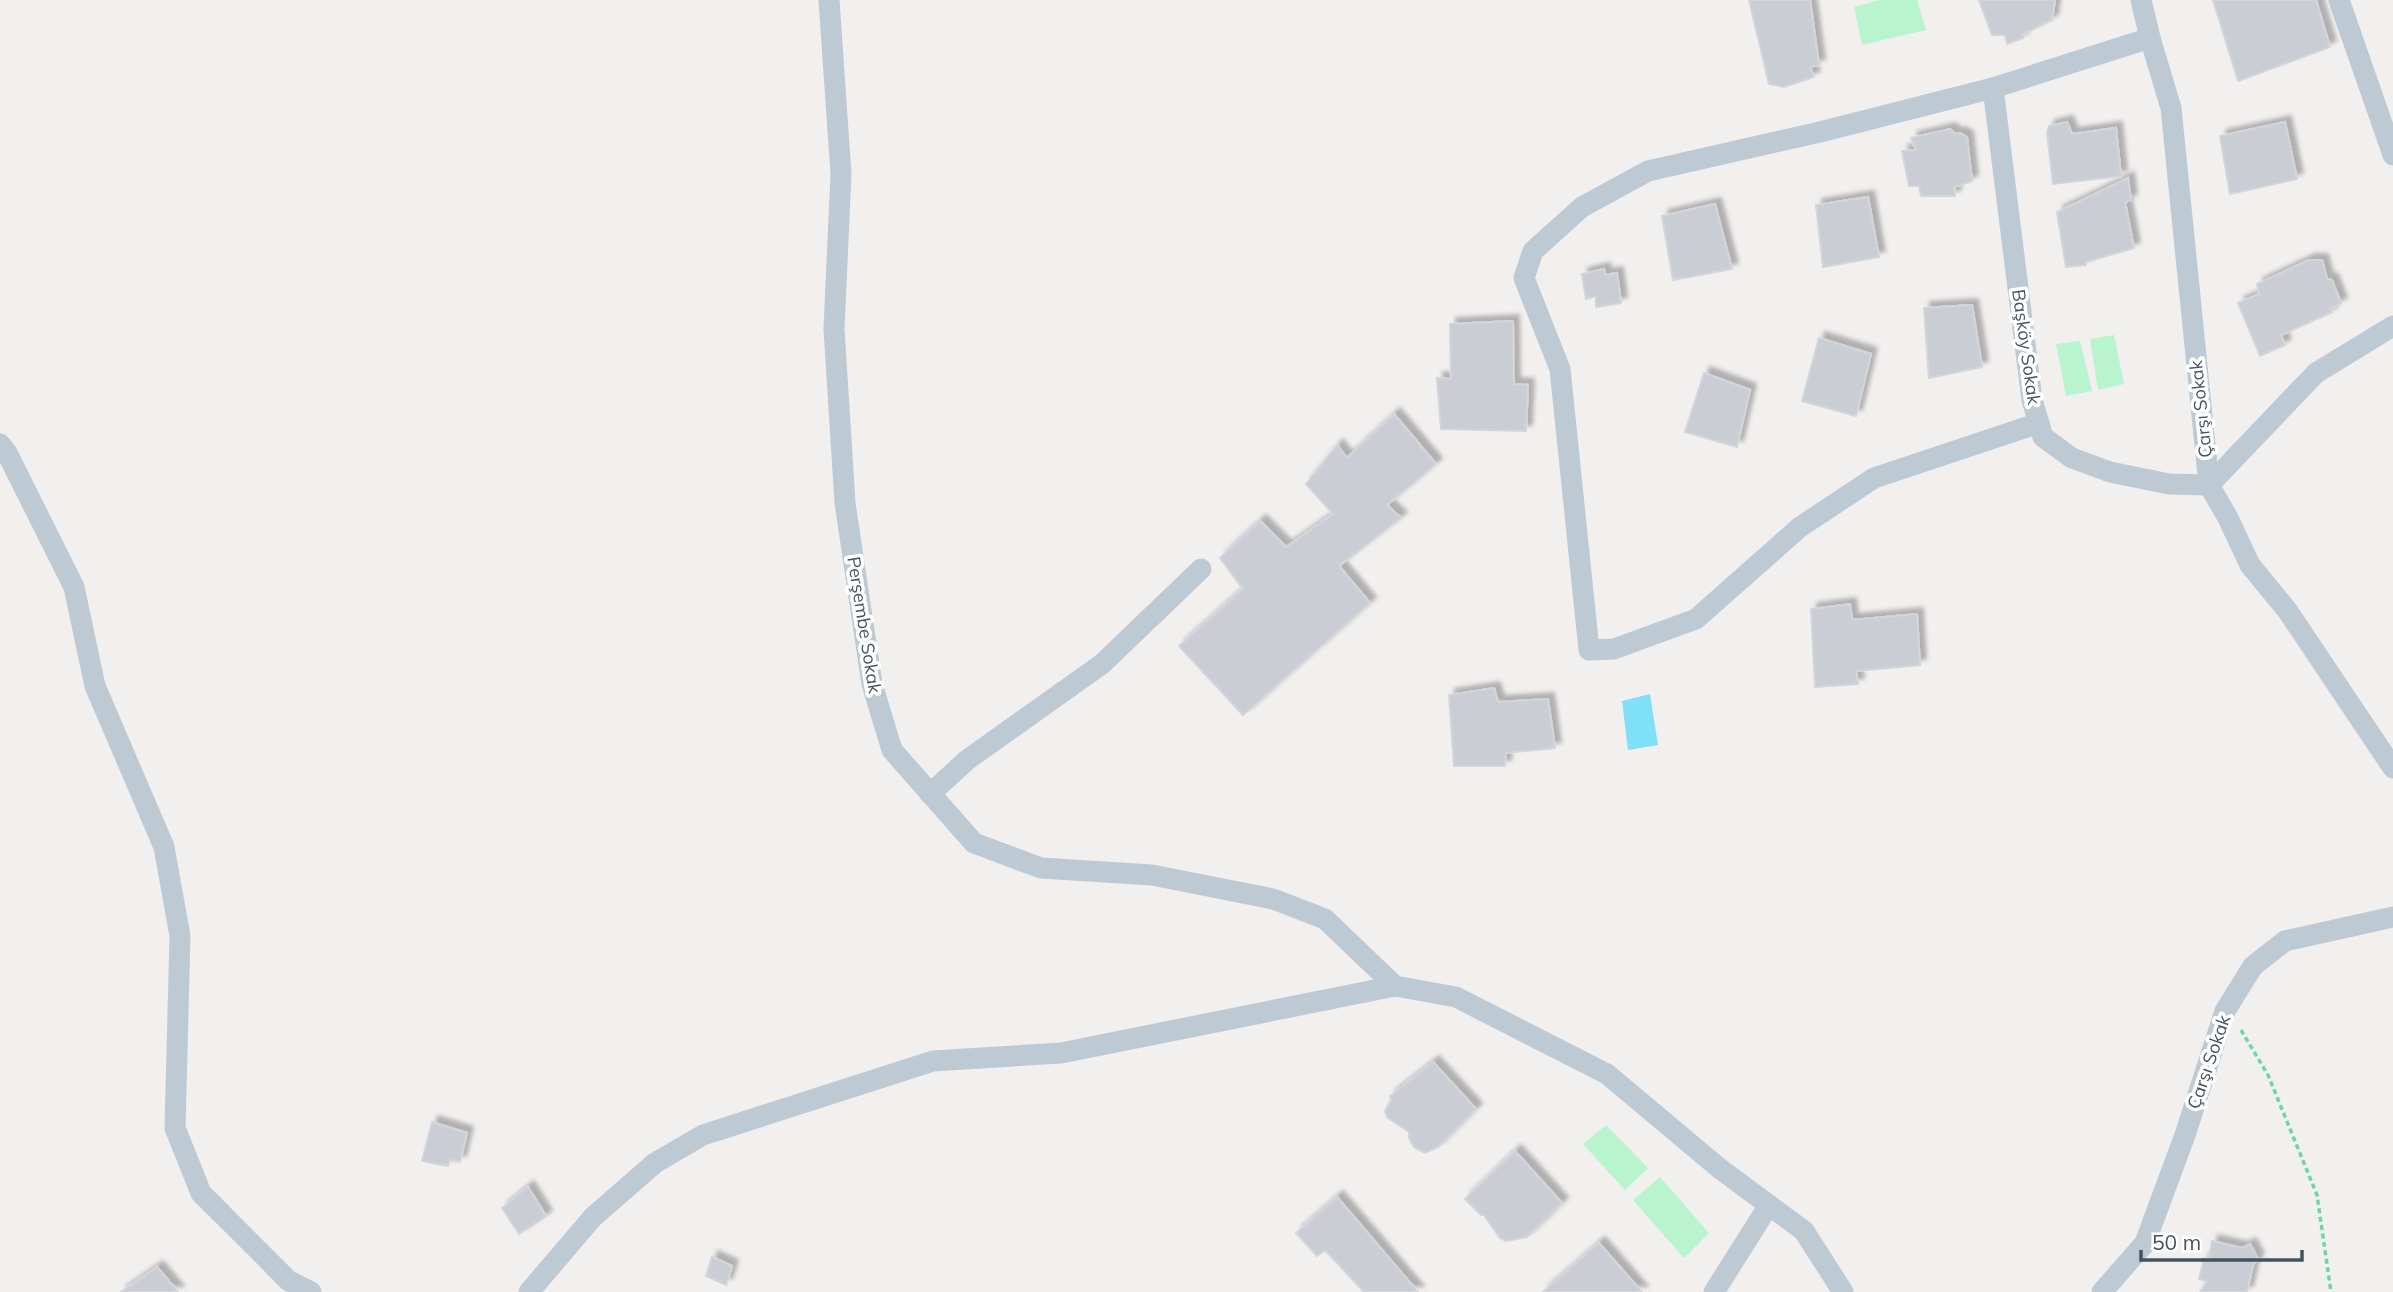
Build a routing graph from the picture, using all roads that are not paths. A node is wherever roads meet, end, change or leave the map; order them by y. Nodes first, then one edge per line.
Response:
1 (829, 0) edge
2 (2141, 0) edge
3 (2339, 0) edge
4 (2150, 38) junction
5 (1993, 88) junction
6 (2393, 155) edge
7 (2393, 326) edge
8 (2039, 423) junction
9 (0, 444) edge
10 (2209, 485) junction
11 (1201, 569) dead end
12 (2393, 768) edge
13 (930, 794) junction
14 (2393, 917) edge
15 (1395, 986) junction
16 (1769, 1205) junction
17 (532, 1290) edge
18 (312, 1292) edge
19 (1714, 1292) edge
20 (1843, 1292) edge
21 (2102, 1292) edge

1 - 13 street, Perşembe Sokak
2 - 4 street, Çarşı Sokak
3 - 6 street
4 - 5 street
4 - 10 street, Çarşı Sokak
5 - 8 street, Başköy Sokak
5 - 8 street
7 - 10 street
8 - 10 street, Başköy Sokak
9 - 18 street
10 - 12 street, Çarşı Sokak
11 - 13 street
13 - 15 street, Perşembe Sokak
14 - 21 street, Çarşı Sokak
15 - 16 street
15 - 17 street
16 - 19 street
16 - 20 street

